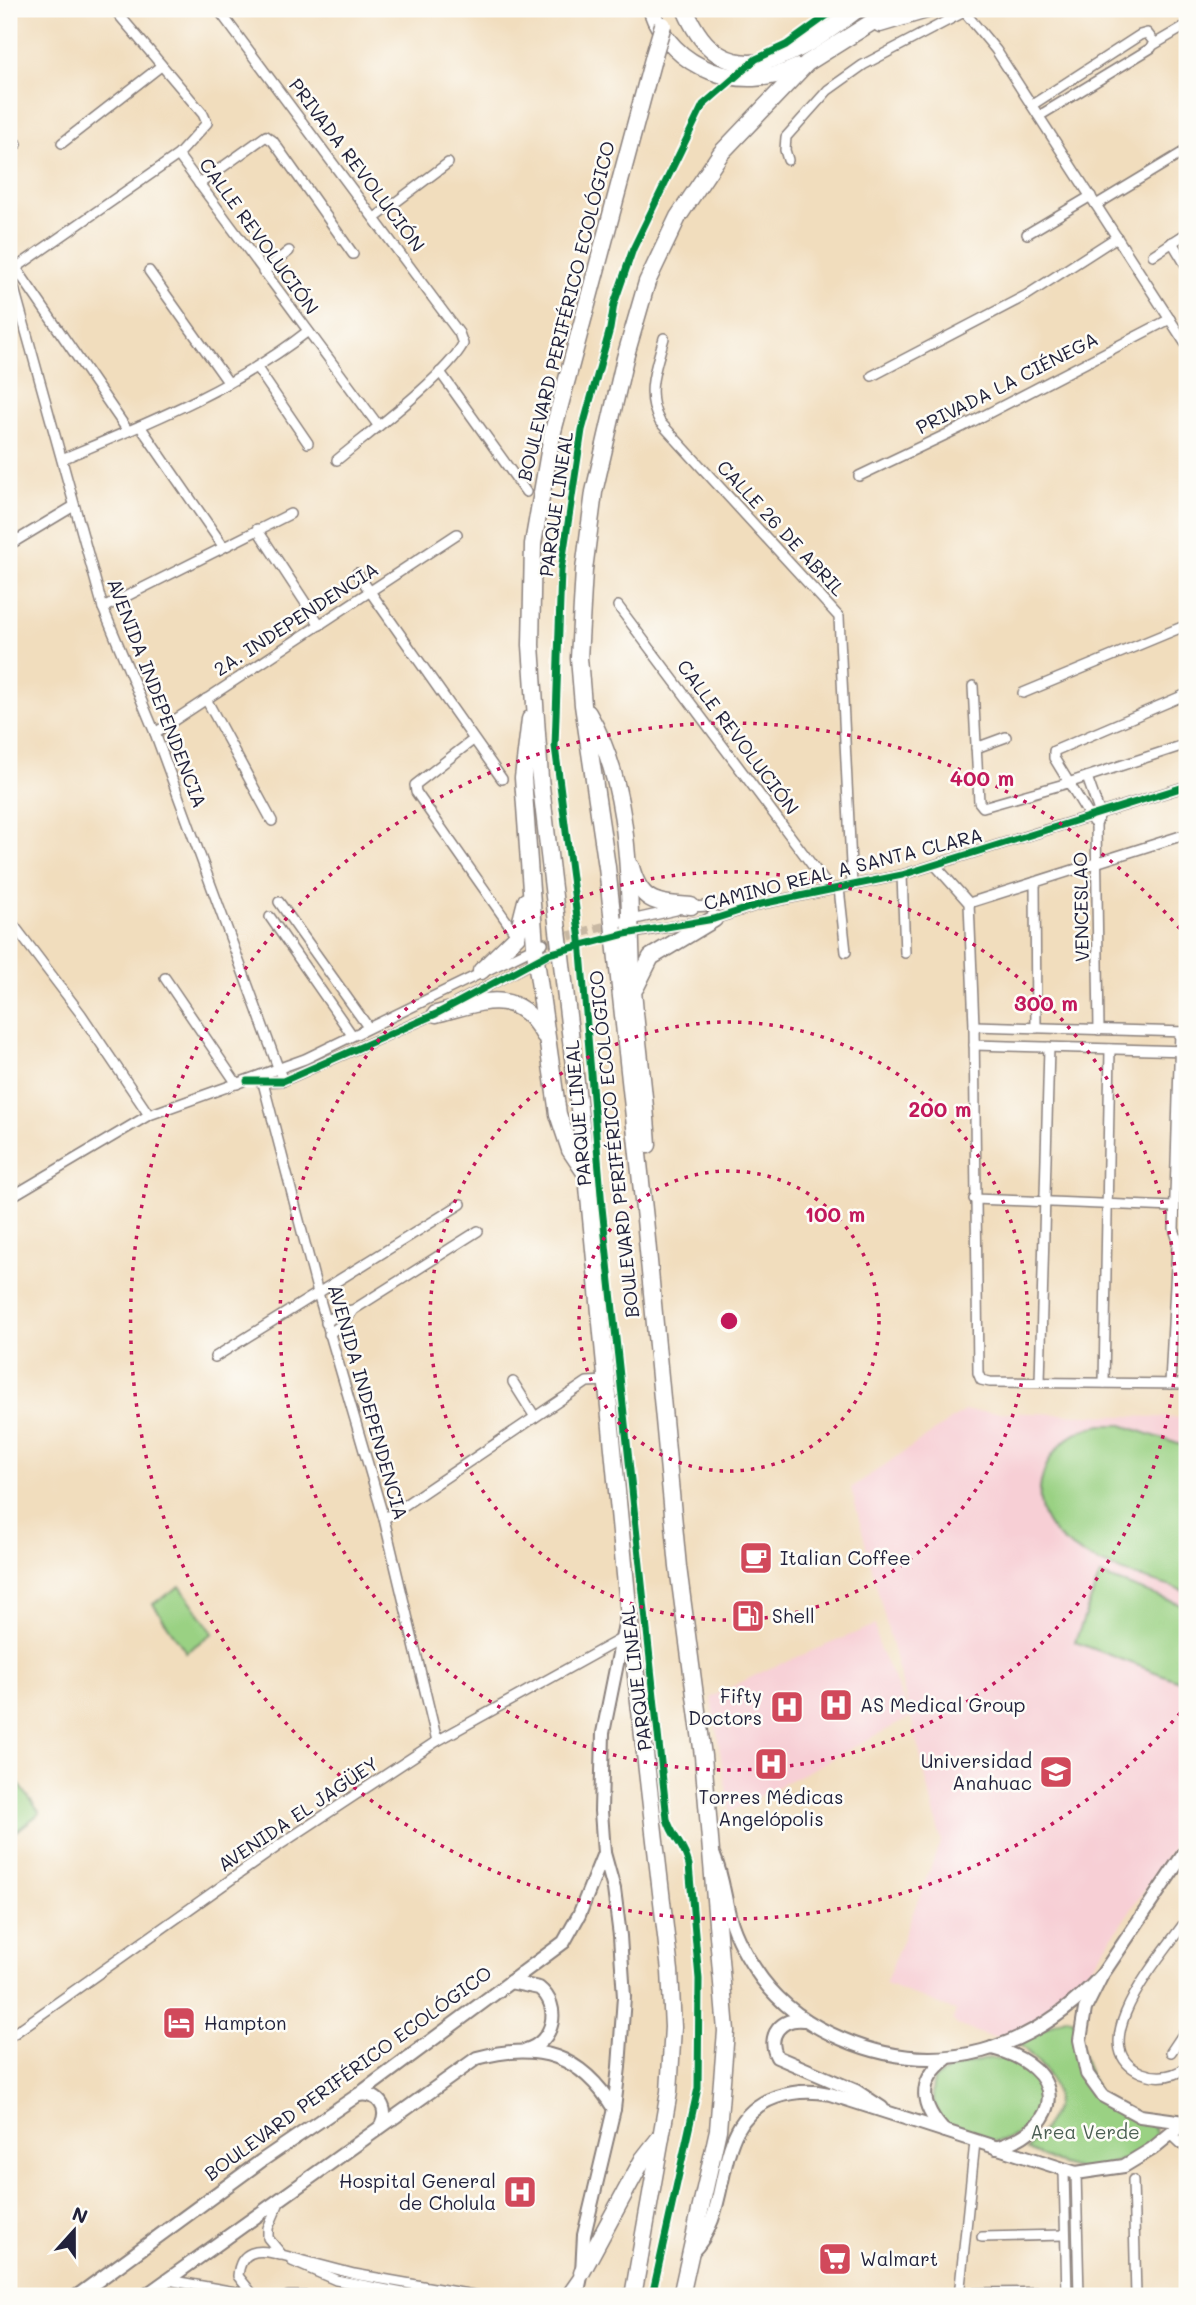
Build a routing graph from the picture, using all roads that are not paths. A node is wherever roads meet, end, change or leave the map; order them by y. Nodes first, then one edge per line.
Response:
1 (114, 9) edge
2 (218, 9) edge
3 (651, 9) edge
4 (685, 9) edge
5 (858, 9) edge
6 (894, 9) edge
7 (930, 9) edge
8 (963, 10) edge
9 (665, 17) edge
10 (1187, 25) edge
11 (862, 31) junction
12 (1153, 44) junction
13 (807, 63) junction
14 (161, 66) junction
15 (1032, 105) junction
16 (1039, 116) junction
17 (62, 143) dead end
18 (1187, 150) edge
19 (178, 155) junction
20 (788, 160) dead end
21 (448, 163) dead end
22 (199, 184) junction
23 (1094, 201) junction
24 (376, 217) junction
25 (1187, 233) edge
26 (1027, 234) dead end
27 (1117, 237) junction
28 (1172, 242) junction
29 (289, 251) dead end
30 (353, 254) dead end
31 (1153, 255) dead end
32 (1187, 267) edge
33 (12, 270) edge
34 (149, 271) dead end
35 (263, 272) junction
36 (1170, 319) junction
37 (307, 331) junction
38 (664, 338) dead end
39 (1187, 346) edge
40 (257, 368) junction
41 (439, 372) junction
42 (873, 376) dead end
43 (228, 382) junction
44 (378, 425) junction
45 (140, 426) junction
46 (128, 432) junction
47 (308, 443) dead end
48 (62, 459) junction
49 (337, 460) dead end
50 (859, 476) dead end
51 (526, 492) dead end
52 (74, 506) junction
53 (290, 514) dead end
54 (9, 529) edge
55 (257, 529) junction
56 (457, 534) dead end
57 (13, 542) edge
58 (223, 546) junction
59 (356, 573) dead end
60 (369, 593) junction
61 (618, 606) dead end
62 (103, 608) junction
63 (320, 625) junction
64 (1187, 625) edge
65 (974, 686) dead end
66 (1023, 693) dead end
67 (1187, 694) edge
68 (206, 699) junction
69 (534, 704) junction
70 (583, 705) junction
71 (155, 733) junction
72 (1006, 737) dead end
73 (473, 740) junction
74 (1187, 744) edge
75 (976, 748) junction
76 (1087, 777) junction
77 (502, 779) dead end
78 (1068, 783) junction
79 (1187, 786) edge
80 (1100, 814) junction
81 (1089, 818) junction
82 (272, 821) dead end
83 (1096, 825) junction
84 (1187, 834) edge
85 (626, 846) junction
86 (1099, 862) junction
87 (935, 865) junction
88 (902, 875) junction
89 (529, 881) junction
90 (1035, 882) junction
91 (852, 885) junction
92 (835, 888) junction
93 (279, 902) dead end
94 (969, 903) junction
95 (761, 904) junction
96 (691, 906) junction
97 (270, 917) dead end
98 (9, 919) edge
99 (714, 919) junction
100 (626, 928) junction
101 (517, 936) junction
102 (540, 951) junction
103 (846, 952) dead end
104 (905, 953) dead end
105 (481, 971) junction
106 (165, 978) dead end
107 (634, 993) junction
108 (436, 1014) junction
109 (974, 1026) junction
110 (368, 1027) junction
111 (1035, 1028) junction
112 (1099, 1030) junction
113 (1183, 1032) edge
114 (352, 1035) junction
115 (548, 1044) junction
116 (974, 1045) junction
117 (1049, 1047) junction
118 (1110, 1049) junction
119 (1183, 1051) edge
120 (277, 1069) junction
121 (263, 1078) junction
122 (283, 1081) junction
123 (237, 1084) junction
124 (149, 1115) junction
125 (587, 1176) junction
126 (9, 1198) edge
127 (975, 1199) junction
128 (1045, 1202) junction
129 (461, 1204) dead end
130 (1107, 1205) junction
131 (1174, 1208) junction
132 (645, 1219) junction
133 (478, 1231) dead end
134 (1177, 1244) junction
135 (1187, 1267) edge
136 (318, 1293) junction
137 (353, 1310) junction
138 (326, 1323) junction
139 (329, 1334) junction
140 (215, 1357) dead end
141 (606, 1381) junction
142 (513, 1382) dead end
143 (1040, 1382) junction
144 (1104, 1383) junction
145 (1170, 1384) junction
146 (1187, 1384) edge
147 (535, 1417) junction
148 (384, 1518) junction
149 (628, 1606) junction
150 (619, 1640) junction
151 (436, 1741) junction
152 (1187, 1849) edge
153 (712, 1850) junction
154 (604, 1853) junction
155 (1187, 1919) edge
156 (1102, 1975) junction
157 (510, 1982) junction
158 (1063, 2012) junction
159 (807, 2022) junction
160 (1080, 2027) junction
161 (1187, 2028) edge
162 (9, 2037) edge
163 (992, 2049) junction
164 (526, 2050) junction
165 (1171, 2052) dead end
166 (946, 2059) junction
167 (1187, 2067) edge
168 (358, 2095) junction
169 (614, 2109) junction
170 (890, 2114) junction
171 (1152, 2119) junction
172 (1186, 2122) edge
173 (381, 2126) junction
174 (945, 2132) junction
175 (662, 2134) junction
176 (1171, 2134) junction
177 (975, 2141) junction
178 (995, 2148) junction
179 (1187, 2149) edge
180 (1070, 2173) junction
181 (1133, 2180) dead end
182 (280, 2199) junction
183 (1066, 2235) junction
184 (982, 2238) dead end
185 (691, 2253) junction
186 (282, 2255) junction
187 (582, 2272) junction
188 (168, 2280) junction
189 (974, 2293) dead end
190 (1067, 2294) edge
191 (77, 2296) edge
192 (145, 2296) edge
193 (255, 2296) edge
194 (288, 2296) edge
195 (317, 2296) edge
196 (418, 2296) edge
197 (479, 2296) edge
198 (565, 2296) edge
199 (577, 2296) edge
200 (633, 2296) edge
201 (681, 2296) edge
202 (959, 2296) edge
203 (1079, 2296) edge
204 (1136, 2296) edge

1 - 14 street, CALLE REVOLUCIÓN
2 - 24 street, PRIVADA REVOLUCIÓN
3 - 13 highway
4 - 5 highway
6 - 11 highway, BOULEVARD PERIFÉRICO ECOLÓGICO
7 - 11 highway
8 - 15 street
8 - 20 street
9 - 69 highway, BOULEVARD PERIFÉRICO ECOLÓGICO, bridge
10 - 12 street
11 - 13 highway, BOULEVARD PERIFÉRICO ECOLÓGICO
12 - 15 street
12 - 16 street
13 - 70 highway, BOULEVARD PERIFÉRICO ECOLÓGICO
14 - 17 street
14 - 19 street, CALLE REVOLUCIÓN
15 - 16 street
16 - 23 street
18 - 23 street
19 - 22 street, CALLE REVOLUCIÓN
19 - 33 street
21 - 24 street
22 - 30 street
22 - 35 street, CALLE REVOLUCIÓN
23 - 26 street
23 - 27 street
24 - 41 street, PRIVADA REVOLUCIÓN
25 - 28 street
27 - 36 street
27 - 42 street
28 - 31 street
28 - 32 street
29 - 35 street
33 - 46 street
33 - 48 street, AVENIDA INDEPENDENCIA
34 - 43 street
35 - 37 street, CALLE REVOLUCIÓN
36 - 39 street
36 - 50 street, PRIVADA LA CIÉNEGA
37 - 40 street
37 - 44 street, CALLE REVOLUCIÓN
38 - 91 street, CALLE 26 DE ABRIL
40 - 43 street
40 - 47 street
41 - 44 street
41 - 51 street
43 - 45 street
44 - 49 street
45 - 46 street
45 - 58 street
46 - 48 street
48 - 52 street, AVENIDA INDEPENDENCIA
52 - 57 street
52 - 62 street, AVENIDA INDEPENDENCIA
53 - 55 street
54 - 57 street
55 - 58 street
55 - 63 street
56 - 60 street, 2A. INDEPENDENCIA
58 - 62 street
59 - 60 street
60 - 63 street, 2A. INDEPENDENCIA
60 - 73 street
61 - 92 street, CALLE REVOLUCIÓN
62 - 71 street, AVENIDA INDEPENDENCIA
63 - 68 street, 2A. INDEPENDENCIA
64 - 66 street
65 - 75 street
67 - 78 street, VENCESLAO
68 - 71 street, 2A. INDEPENDENCIA
68 - 82 street
69 - 89 highway
69 - 125 highway, BOULEVARD PERIFÉRICO ECOLÓGICO
70 - 85 highway
70 - 132 highway, BOULEVARD PERIFÉRICO ECOLÓGICO
71 - 120 street, AVENIDA INDEPENDENCIA
72 - 75 street
73 - 77 street
73 - 101 street
74 - 76 street
75 - 78 street
76 - 78 street
76 - 80 street
78 - 81 street, VENCESLAO
79 - 80 street, CAMINO REAL A SANTA CLARA
80 - 81 street, CAMINO REAL A SANTA CLARA
80 - 83 street, VENCESLAO
81 - 83 street, VENCESLAO
81 - 87 street, CAMINO REAL A SANTA CLARA
83 - 86 street, VENCESLAO
84 - 86 street
85 - 96 highway
85 - 100 highway
86 - 90 street
86 - 112 street, VENCESLAO
87 - 88 street, CAMINO REAL A SANTA CLARA
87 - 94 street
88 - 91 street, CAMINO REAL A SANTA CLARA
88 - 104 street
89 - 101 highway
89 - 102 highway
90 - 94 street
90 - 111 street
91 - 92 street, CAMINO REAL A SANTA CLARA
92 - 95 street, CAMINO REAL A SANTA CLARA
92 - 103 street
93 - 110 street
94 - 109 street
95 - 96 street, CAMINO REAL A SANTA CLARA
95 - 99 street, CAMINO REAL A SANTA CLARA
96 - 100 street, CAMINO REAL A SANTA CLARA
97 - 114 street
98 - 124 street
99 - 100 street, CAMINO REAL A SANTA CLARA
99 - 107 highway
100 - 107 highway
101 - 105 highway
102 - 105 street
102 - 108 street
102 - 115 highway
105 - 110 street
106 - 123 street
107 - 132 highway
108 - 115 highway
108 - 122 street
109 - 111 street
109 - 116 street
110 - 114 street
111 - 112 street
112 - 113 street
113 - 119 street
114 - 120 street
115 - 125 highway
116 - 117 street
116 - 127 street
117 - 118 street
117 - 128 street
118 - 119 street
118 - 130 street
119 - 131 street
120 - 121 street
120 - 122 street, AVENIDA INDEPENDENCIA
121 - 122 street
121 - 123 street
121 - 136 street, AVENIDA INDEPENDENCIA
123 - 124 street
124 - 126 street
125 - 141 highway, BOULEVARD PERIFÉRICO ECOLÓGICO
127 - 128 street
127 - 143 street
128 - 130 street
128 - 143 street
129 - 136 street
130 - 131 street
130 - 144 street
131 - 134 street
132 - 153 highway, BOULEVARD PERIFÉRICO ECOLÓGICO
133 - 137 street
134 - 135 street
134 - 145 street
136 - 138 street, AVENIDA INDEPENDENCIA
136 - 140 street
137 - 138 street
137 - 139 street
138 - 139 street, AVENIDA INDEPENDENCIA
139 - 148 street, AVENIDA INDEPENDENCIA
141 - 147 street
141 - 149 highway, BOULEVARD PERIFÉRICO ECOLÓGICO
142 - 147 street
143 - 144 street
144 - 145 street
145 - 146 street
147 - 148 street
148 - 151 street, AVENIDA INDEPENDENCIA
149 - 150 street
149 - 175 highway, BOULEVARD PERIFÉRICO ECOLÓGICO
150 - 151 street, AVENIDA EL JAGÜEY
150 - 154 street
151 - 162 street, AVENIDA EL JAGÜEY
152 - 156 street
153 - 159 street
153 - 185 highway, BOULEVARD PERIFÉRICO ECOLÓGICO
154 - 157 street, BOULEVARD PERIFÉRICO ECOLÓGICO
154 - 169 street
155 - 167 street
156 - 158 street
156 - 160 street
157 - 164 street
157 - 168 street, BOULEVARD PERIFÉRICO ECOLÓGICO
158 - 160 street
158 - 163 street
159 - 166 street
159 - 170 street
160 - 171 street
161 - 165 street
163 - 166 street
163 - 178 street
164 - 169 street
164 - 173 street
166 - 174 street
168 - 173 street
168 - 191 street, BOULEVARD PERIFÉRICO ECOLÓGICO
169 - 187 street
170 - 174 street
170 - 185 street
171 - 172 street
171 - 176 street
172 - 176 street
173 - 182 street
174 - 177 street
175 - 187 highway
175 - 200 highway, BOULEVARD PERIFÉRICO ECOLÓGICO
176 - 179 street
176 - 180 street
177 - 178 street
177 - 202 street
178 - 180 street
180 - 183 street
180 - 203 street
181 - 204 street
182 - 186 street
182 - 188 street
183 - 184 street
183 - 190 street
185 - 201 highway, BOULEVARD PERIFÉRICO ECOLÓGICO
186 - 193 street
186 - 196 street
186 - 197 street
187 - 198 street
187 - 199 street
188 - 192 street
188 - 193 street
189 - 190 street
194 - 195 street

